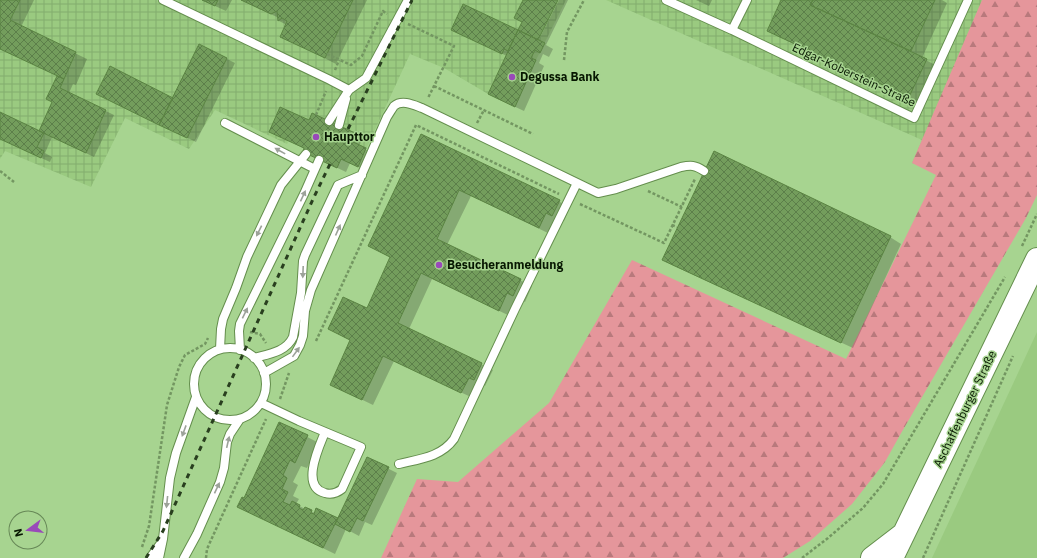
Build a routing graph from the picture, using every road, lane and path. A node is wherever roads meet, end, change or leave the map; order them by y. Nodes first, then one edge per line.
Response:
1 (163, 0) edge
2 (408, 0) edge
3 (584, 0) edge
4 (666, 0) edge
5 (747, 0) edge
6 (968, 0) edge
7 (732, 30) junction
8 (564, 60) dead end
9 (434, 86) dead end
10 (349, 90) junction
11 (329, 121) dead end
12 (225, 123) dead end
13 (339, 126) dead end
14 (533, 134) dead end
15 (466, 149) dead end
16 (306, 154) dead end
17 (320, 160) dead end
18 (301, 162) junction
19 (315, 169) junction
20 (702, 170) joint
21 (0, 171) edge
22 (362, 175) junction
23 (14, 182) dead end
24 (577, 183) junction
25 (632, 183) junction
26 (682, 206) junction
27 (1037, 214) edge
28 (677, 227) dead end
29 (1028, 256) edge
30 (1008, 273) dead end
31 (313, 346) dead end
32 (220, 350) junction
33 (240, 350) junction
34 (1014, 354) dead end
35 (254, 358) junction
36 (294, 370) dead end
37 (264, 373) junction
38 (196, 397) junction
39 (261, 403) junction
40 (271, 408) junction
41 (240, 419) junction
42 (325, 432) junction
43 (399, 464) dead end
44 (904, 533) junction
45 (197, 534) junction
46 (163, 539) junction
47 (150, 558) edge
48 (159, 558) edge
49 (184, 558) edge
50 (191, 558) edge
51 (206, 558) edge
52 (802, 558) edge
53 (872, 558) edge
54 (892, 558) edge
55 (923, 558) edge

1 - 10 lane
2 - 10 lane
3 - 8 path
4 - 7 lane, Edgar-Koberstein-Straße
5 - 7 lane
6 - 7 lane, Edgar-Koberstein-Straße
9 - 14 path
10 - 11 lane
10 - 13 lane
18 -> 12 lane
15 - 31 path
16 - 18 lane
17 - 19 lane
18 - 19 lane
18 -> 32 lane
33 -> 19 lane
20 - 25 lane
20 - 26 path
21 - 23 path
22 - 24 lane
22 -> 35 lane
37 -> 22 lane
24 - 25 lane
24 - 43 lane
25 - 26 path
26 - 28 path
27 - 29 path
29 - 44 main road, Aschaffenburger Straße
30 - 52 path
32 - 33 lane
32 - 38 lane
33 - 35 lane
34 - 55 path
35 - 37 lane
36 - 40 path
37 - 39 lane
38 - 41 lane
38 -> 46 lane
39 - 40 lane
39 - 41 lane
40 - 42 lane
40 - 51 path
45 -> 41 lane
42 - 42 lane
44 - 53 main road
44 - 54 main road, Aschaffenburger Straße
45 - 49 lane
45 - 50 lane
46 - 47 lane
46 - 48 lane

